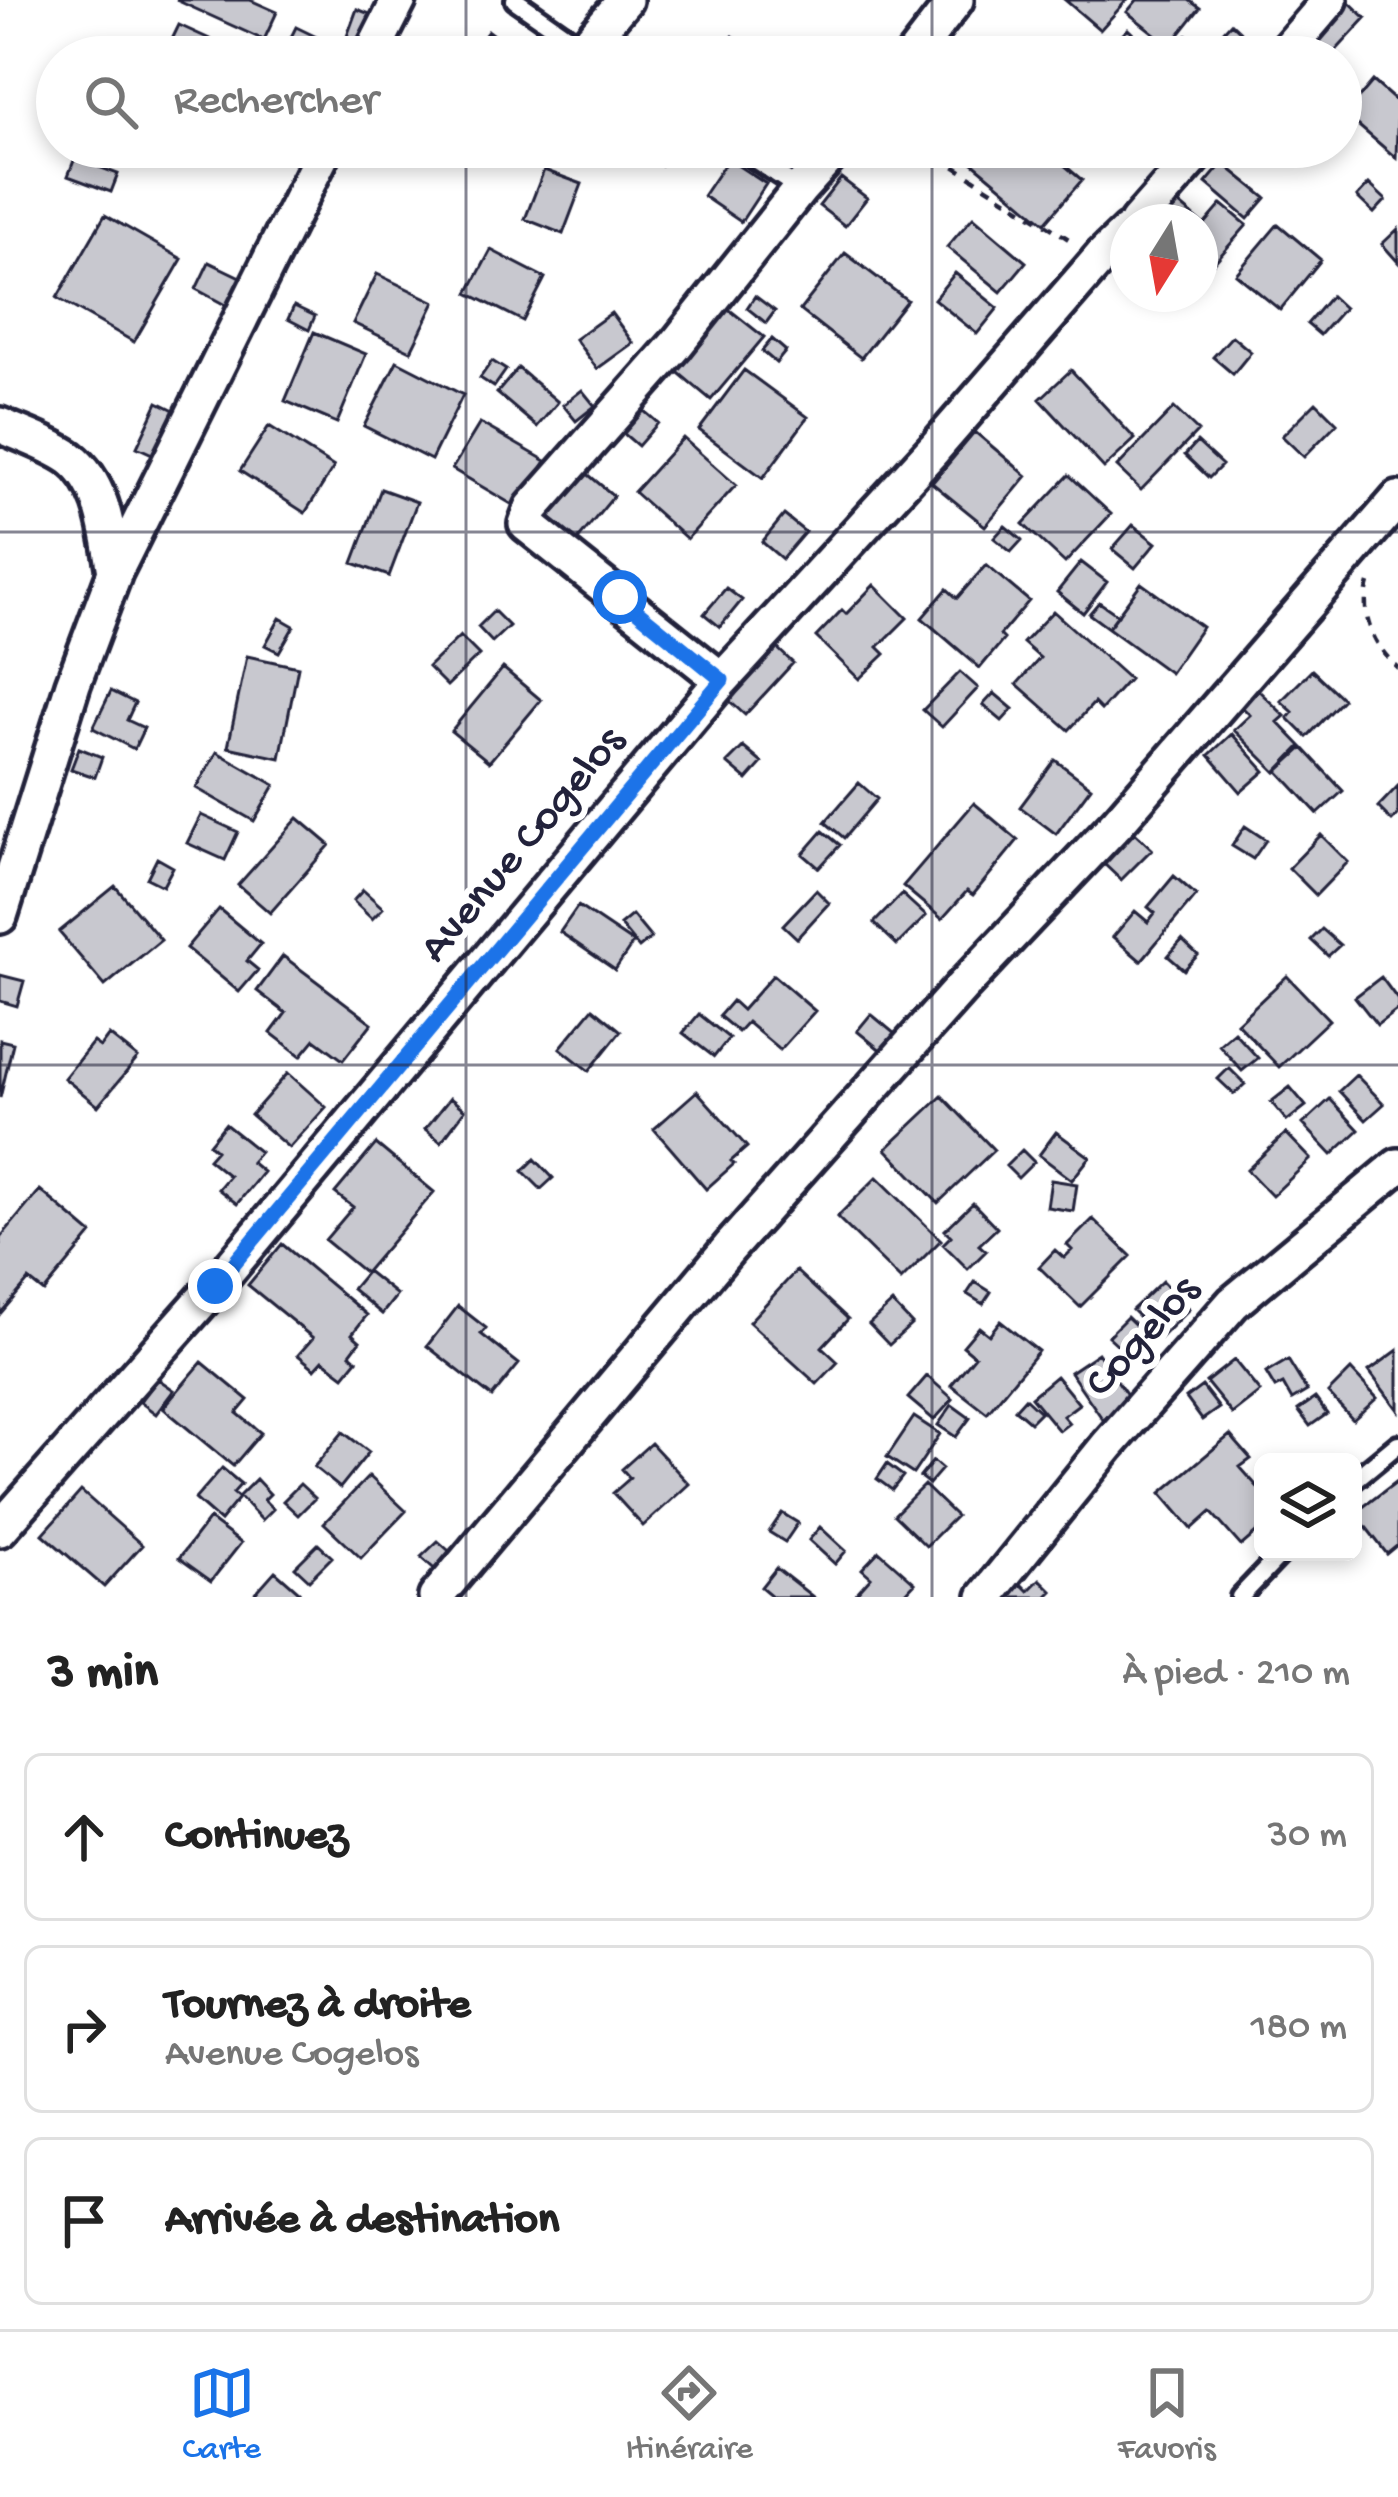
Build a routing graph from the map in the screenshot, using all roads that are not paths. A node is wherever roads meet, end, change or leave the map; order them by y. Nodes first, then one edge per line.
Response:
1 (399, 0) edge
2 (515, 0) edge
3 (626, 0) edge
4 (956, 0) edge
5 (1330, 0) edge
6 (381, 36) edge
7 (568, 36) edge
8 (602, 36) edge
9 (928, 36) edge
10 (1299, 36) edge
11 (316, 168) edge
12 (768, 168) edge
13 (819, 168) edge
14 (1185, 168) edge
15 (800, 189) junction
16 (1153, 204) edge
17 (1110, 248) edge
18 (0, 425) edge
19 (1398, 499) edge
20 (115, 572) junction
21 (722, 680) junction
22 (0, 916) edge
23 (1398, 1166) edge
24 (1398, 1444) edge
25 (1362, 1474) edge
26 (0, 1529) edge
27 (1274, 1561) edge
28 (436, 1597) edge
29 (985, 1597) edge
30 (1240, 1597) edge

1 - 6 street
2 - 7 lane
3 - 8 street
4 - 9 street
5 - 10 street
11 - 20 street
12 - 15 lane
13 - 15 street
14 - 16 street
15 - 21 street
17 - 21 street, Avenue Cogelos
18 - 20 street
19 - 28 street
20 - 22 street
21 - 26 street, Avenue Cogelos
23 - 29 street, Cogelos
24 - 25 lane
27 - 30 lane

